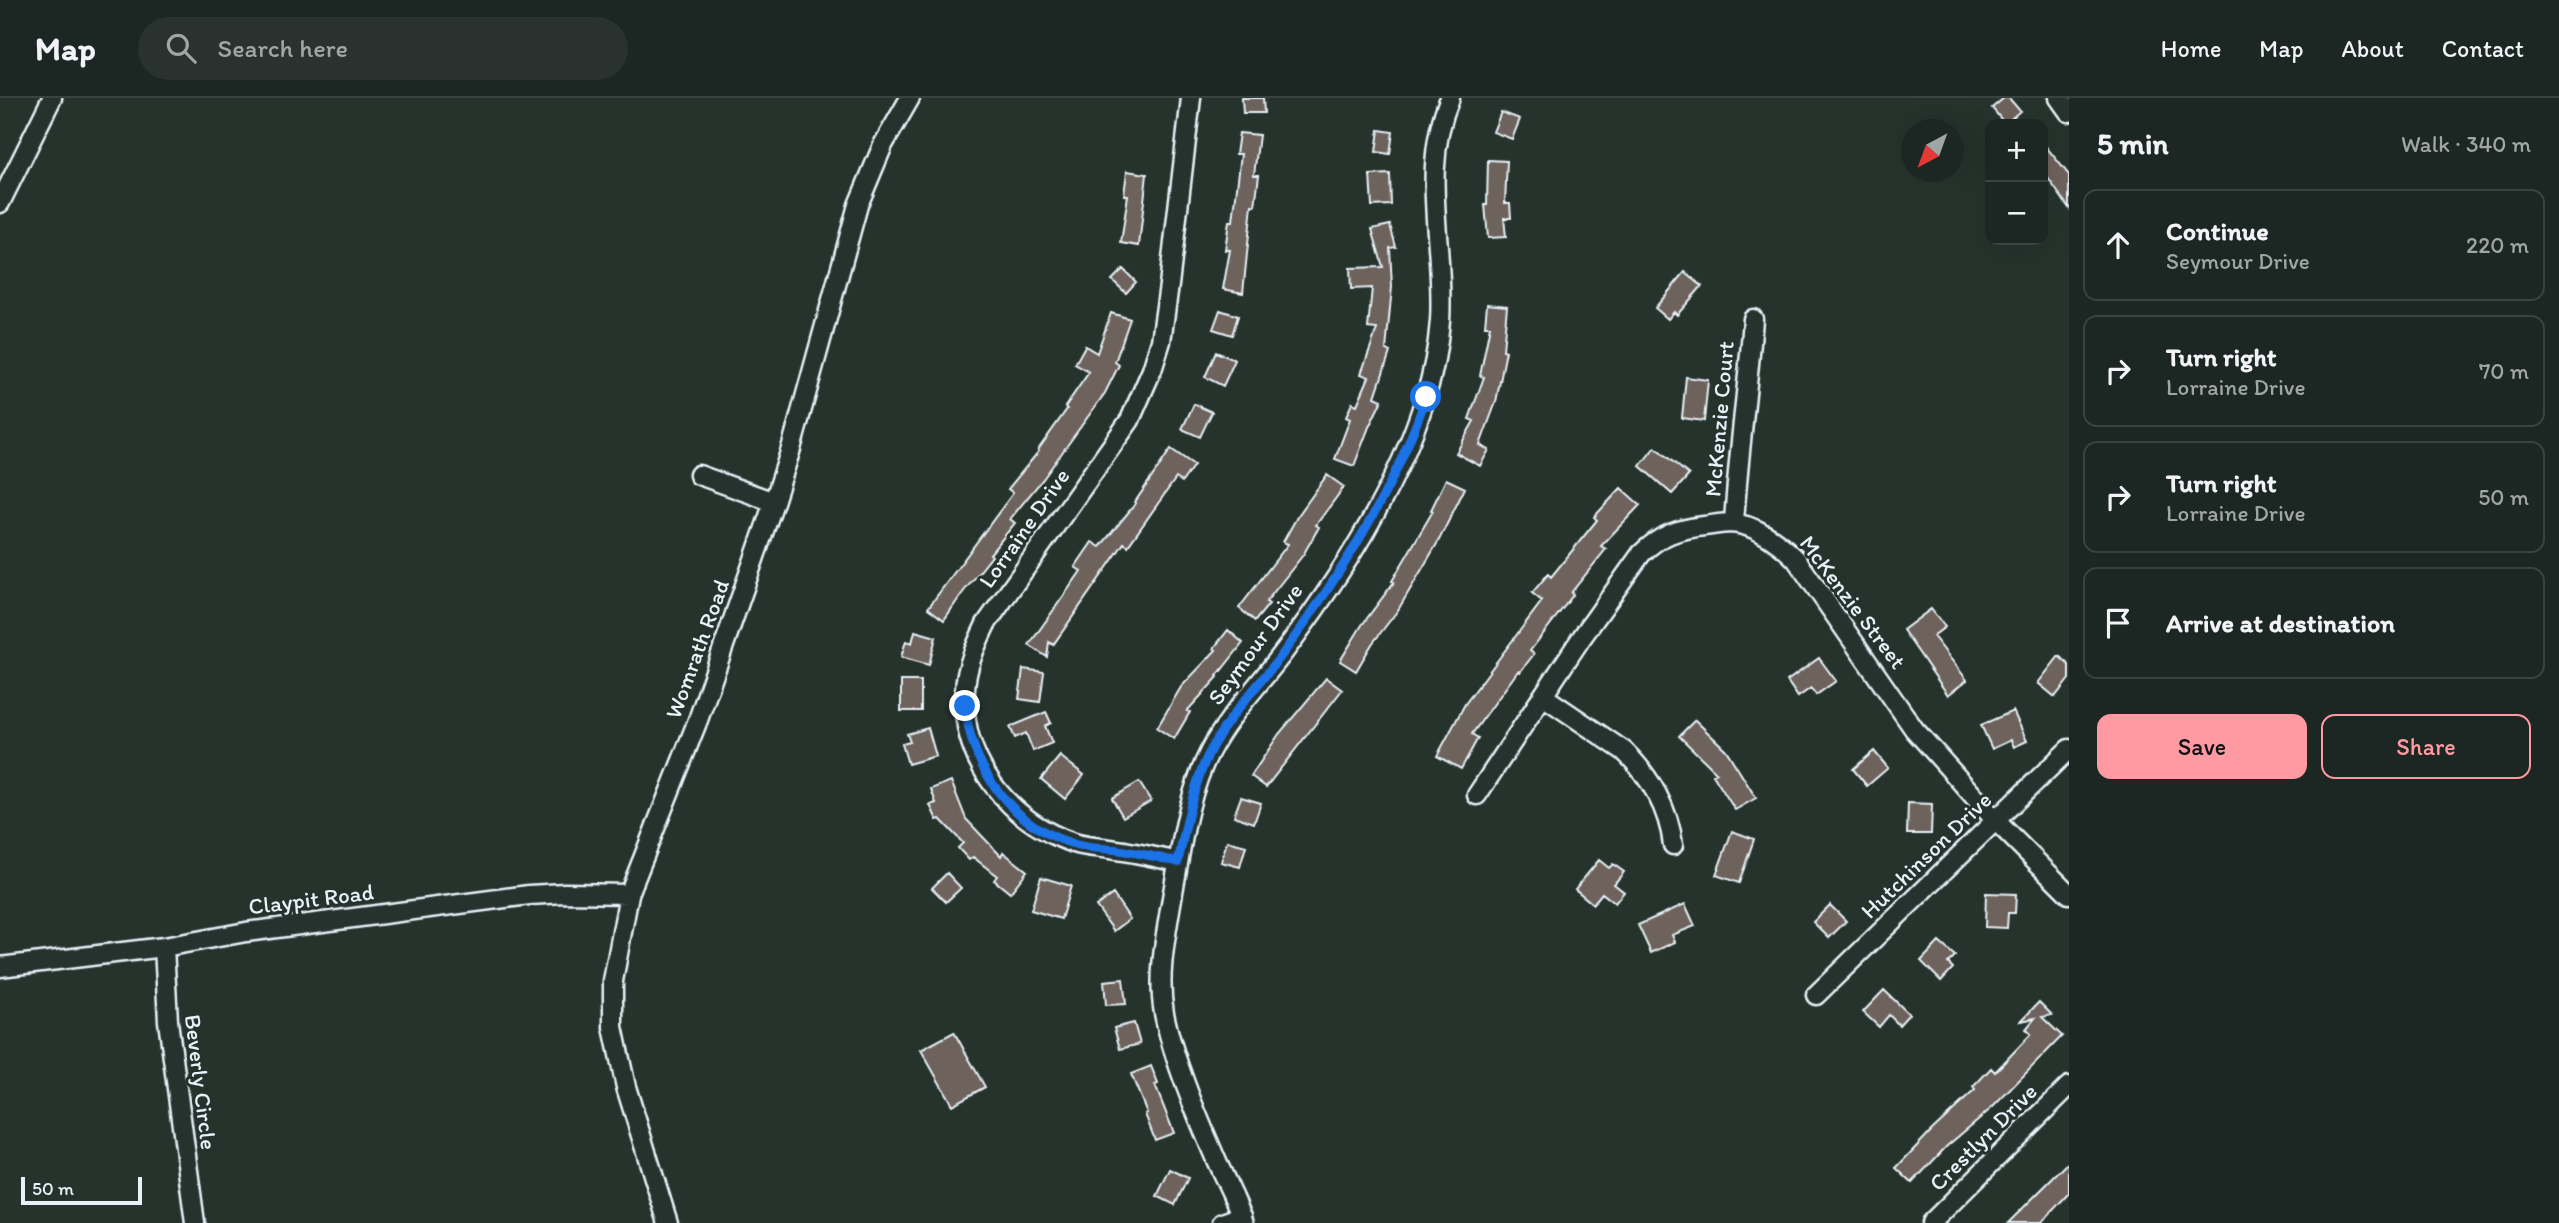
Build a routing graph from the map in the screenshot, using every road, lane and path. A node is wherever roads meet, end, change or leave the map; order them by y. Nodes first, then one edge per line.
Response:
1 (52, 98) edge
2 (910, 98) edge
3 (1191, 98) edge
4 (1450, 98) edge
5 (2059, 98) edge
6 (2069, 112) edge
7 (0, 203) edge
8 (1753, 319) dead end
9 (699, 475) dead end
10 (774, 502) junction
11 (1734, 523) junction
12 (1543, 696) junction
13 (2069, 749) edge
14 (1476, 795) dead end
15 (1996, 821) junction
16 (1672, 845) dead end
17 (1178, 862) junction
18 (629, 894) junction
19 (2069, 894) edge
20 (164, 947) junction
21 (0, 967) edge
22 (1816, 995) dead end
23 (2069, 1086) edge
24 (1243, 1220) edge
25 (195, 1223) edge
26 (668, 1223) edge
27 (1222, 1223) edge
28 (1931, 1223) edge

1 - 7 street
2 - 10 street, Womrath Road
3 - 17 street, Lorraine Drive
4 - 17 street, Seymour Drive
5 - 6 street
8 - 11 street, McKenzie Court
9 - 10 street
10 - 18 street, Womrath Road
11 - 12 street, McKenzie Street
11 - 15 street, McKenzie Street
12 - 14 street, McKenzie Street
12 - 16 street
13 - 15 street, Hutchinson Drive
15 - 19 street, McKenzie Street
15 - 22 street, Hutchinson Drive
17 - 24 street, Seymour Drive
18 - 20 street, Claypit Road
18 - 26 street, Womrath Road
20 - 21 street, Claypit Road
20 - 25 street, Beverly Circle
23 - 28 street, Crestlyn Drive
24 - 27 street

